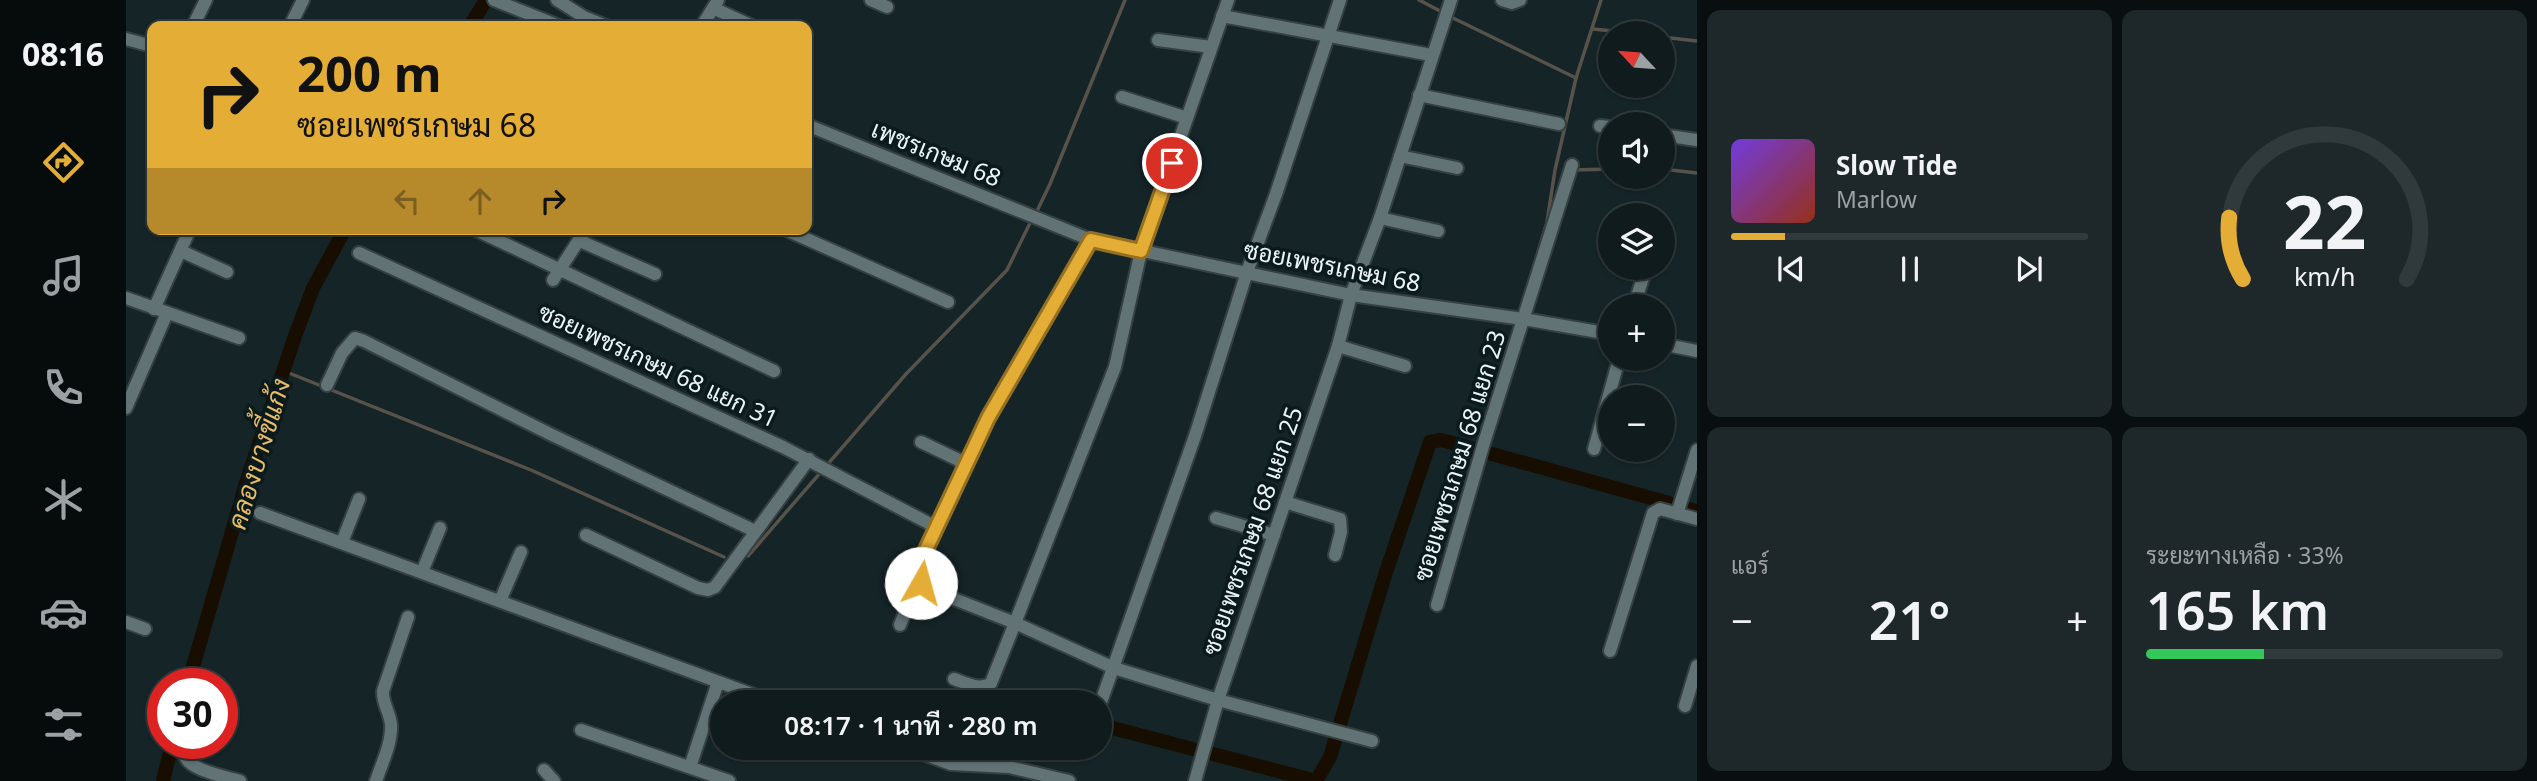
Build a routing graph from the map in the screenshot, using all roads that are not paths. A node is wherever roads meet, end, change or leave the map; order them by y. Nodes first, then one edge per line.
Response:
1 (206, 0) edge
2 (303, 0) edge
3 (494, 0) edge
4 (557, 0) edge
5 (871, 0) edge
6 (1228, 0) edge
7 (1340, 0) edge
8 (1502, 0) edge
9 (1520, 0) edge
10 (1450, 3) edge
11 (716, 4) edge
12 (887, 7) dead end
13 (1222, 16) junction
14 (196, 21) edge
15 (292, 21) edge
16 (546, 21) edge
17 (580, 21) edge
18 (705, 21) edge
19 (744, 21) edge
20 (1328, 34) junction
21 (126, 39) edge
22 (1158, 40) dead end
23 (147, 45) edge
24 (1211, 47) junction
25 (1431, 55) junction
26 (1419, 95) junction
27 (1122, 97) dead end
28 (1187, 118) junction
29 (1559, 124) dead end
30 (812, 126) edge
31 (1675, 136) edge
32 (1697, 139) edge
33 (1400, 156) junction
34 (1572, 165) dead end
35 (1457, 168) dead end
36 (1380, 218) junction
37 (1050, 223) joint
38 (1438, 231) dead end
39 (188, 235) edge
40 (485, 235) edge
41 (583, 235) edge
42 (797, 235) edge
43 (1091, 240) junction
44 (181, 251) junction
45 (1141, 251) junction
46 (359, 253) dead end
47 (227, 272) dead end
48 (1247, 272) junction
49 (655, 274) dead end
50 (556, 275) junction
51 (1351, 295) junction
52 (126, 298) edge
53 (948, 302) dead end
54 (154, 309) junction
55 (167, 313) junction
56 (1523, 319) junction
57 (1598, 332) edge
58 (239, 338) dead end
59 (1338, 346) junction
60 (1675, 347) edge
61 (1697, 351) edge
62 (1405, 366) dead end
63 (774, 371) dead end
64 (1616, 371) edge
65 (327, 386) dead end
66 (126, 408) edge
67 (921, 442) dead end
68 (1594, 449) dead end
69 (1697, 450) edge
70 (809, 459) junction
71 (967, 464) junction
72 (359, 499) dead end
73 (1285, 502) junction
74 (260, 513) dead end
75 (1677, 514) junction
76 (1216, 518) dead end
77 (1697, 519) edge
78 (936, 527) junction
79 (440, 528) dead end
80 (755, 531) junction
81 (586, 535) dead end
82 (1274, 535) junction
83 (342, 542) junction
84 (521, 552) dead end
85 (1335, 555) dead end
86 (422, 572) junction
87 (919, 578) junction
88 (500, 601) junction
89 (1437, 605) dead end
90 (408, 617) dead end
91 (126, 622) edge
92 (1014, 623) junction
93 (900, 625) dead end
94 (145, 629) dead end
95 (1610, 651) dead end
96 (1697, 666) edge
97 (1114, 668) junction
98 (954, 679) dead end
99 (718, 682) junction
100 (740, 690) edge
101 (1106, 690) edge
102 (1218, 700) junction
103 (1685, 706) dead end
104 (581, 730) dead end
105 (1371, 741) dead end
106 (187, 759) edge
107 (940, 760) edge
108 (690, 767) junction
109 (544, 770) dead end
110 (240, 781) edge
111 (376, 781) edge
112 (554, 781) edge
113 (729, 781) edge
114 (1069, 781) edge
115 (1195, 781) edge

1 - 14 street
2 - 15 street
3 - 16 street
4 - 17 street
5 - 12 street
6 - 13 street
7 - 20 street
8 - 9 street
10 - 25 street, ซอยเพชรเกษม 68 แยก 25
11 - 18 street
11 - 19 street
13 - 20 street
13 - 24 street
20 - 25 street
20 - 48 street
21 - 23 street
22 - 24 street
24 - 28 street
25 - 26 street, ซอยเพชรเกษม 68 แยก 25
26 - 29 street
26 - 33 street, ซอยเพชรเกษม 68 แยก 25
27 - 28 street
28 - 45 street
30 - 37 street, เพชรเกษม 68
31 - 32 street
33 - 35 street
33 - 36 street, ซอยเพชรเกษม 68 แยก 25
34 - 56 street, ซอยเพชรเกษม 68 แยก 23
36 - 38 street
36 - 51 street, ซอยเพชรเกษม 68 แยก 25
37 - 43 street, ซอยเพชรเกษม 68
39 - 44 street
40 - 50 street
41 - 49 street
41 - 50 street
42 - 53 street
43 - 45 street, ซอยเพชรเกษม 68
43 - 71 street
44 - 47 street
44 - 54 street
45 - 48 street, ซอยเพชรเกษม 68
45 - 92 street
46 - 70 street, ซอยเพชรเกษม 68 แยก 31
48 - 51 street, ซอยเพชรเกษม 68
48 - 97 street
50 - 63 street
51 - 56 street, ซอยเพชรเกษม 68
51 - 59 street, ซอยเพชรเกษม 68 แยก 25
52 - 54 street
54 - 55 street
55 - 58 street
55 - 66 street
56 - 57 street, ซอยเพชรเกษม 68
56 - 89 street, ซอยเพชรเกษม 68 แยก 23
59 - 62 street
59 - 73 street, ซอยเพชรเกษม 68 แยก 25
60 - 61 street
64 - 68 street
65 - 80 street
67 - 71 street
69 - 75 street
70 - 78 street, ซอยเพชรเกษม 68 แยก 31
70 - 80 street
71 - 78 street
72 - 83 street
73 - 82 street, ซอยเพชรเกษม 68 แยก 25
73 - 85 street
74 - 83 street
75 - 77 street
75 - 95 street
76 - 82 street
78 - 87 street
79 - 86 street
80 - 81 street
82 - 102 street, ซอยเพชรเกษม 68 แยก 25
83 - 86 street
84 - 88 street
86 - 88 street
87 - 92 street
87 - 93 street
88 - 99 street
90 - 111 street
91 - 94 street
92 - 97 street
92 - 98 street
96 - 103 street
97 - 101 street
97 - 102 street
99 - 100 street
99 - 108 street
102 - 105 street
102 - 115 street, ซอยเพชรเกษม 68 แยก 25
104 - 108 street
106 - 110 street
107 - 114 street
108 - 113 street
109 - 112 street

